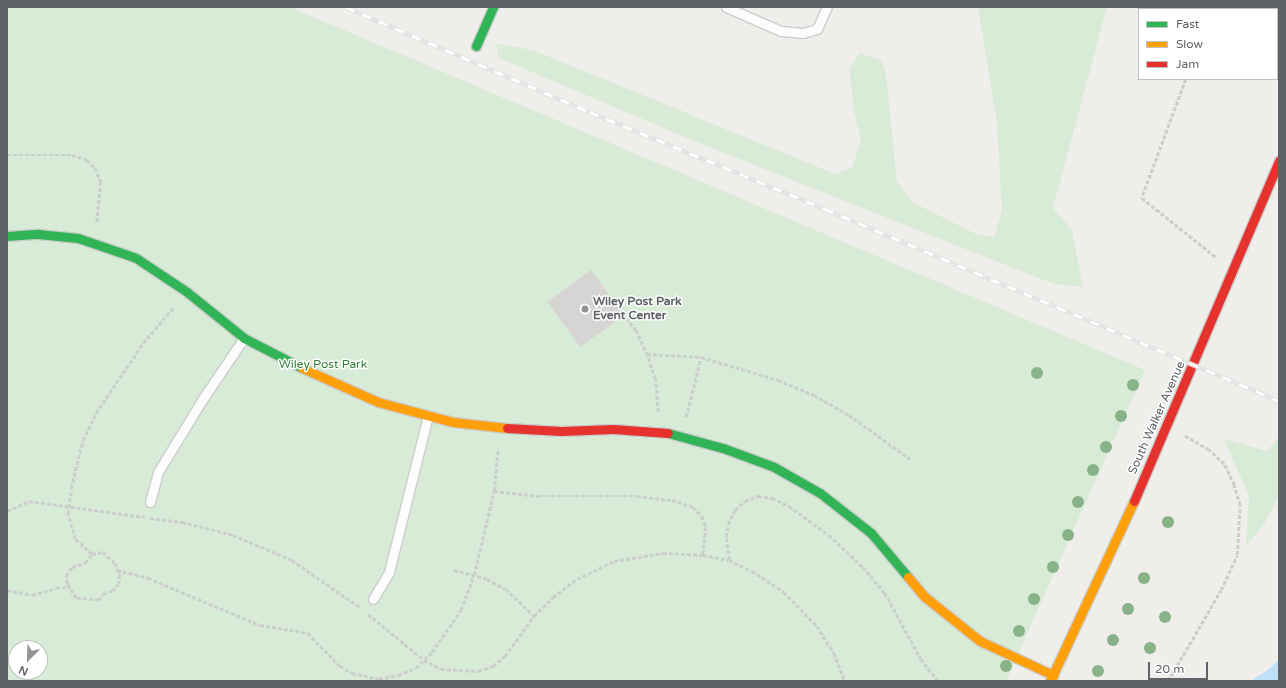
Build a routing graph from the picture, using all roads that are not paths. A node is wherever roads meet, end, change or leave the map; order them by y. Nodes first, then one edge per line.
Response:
1 (493, 7) edge
2 (726, 7) edge
3 (827, 7) edge
4 (476, 46) dead end
5 (1279, 161) edge
6 (7, 236) edge
7 (244, 338) junction
8 (428, 416) junction
9 (150, 502) dead end
10 (372, 599) dead end
11 (1051, 678) edge

1 - 4 street
2 - 3 lane
5 - 11 street, South Walker Avenue
6 - 7 street
7 - 8 street
7 - 9 lane
8 - 10 lane
8 - 11 street

